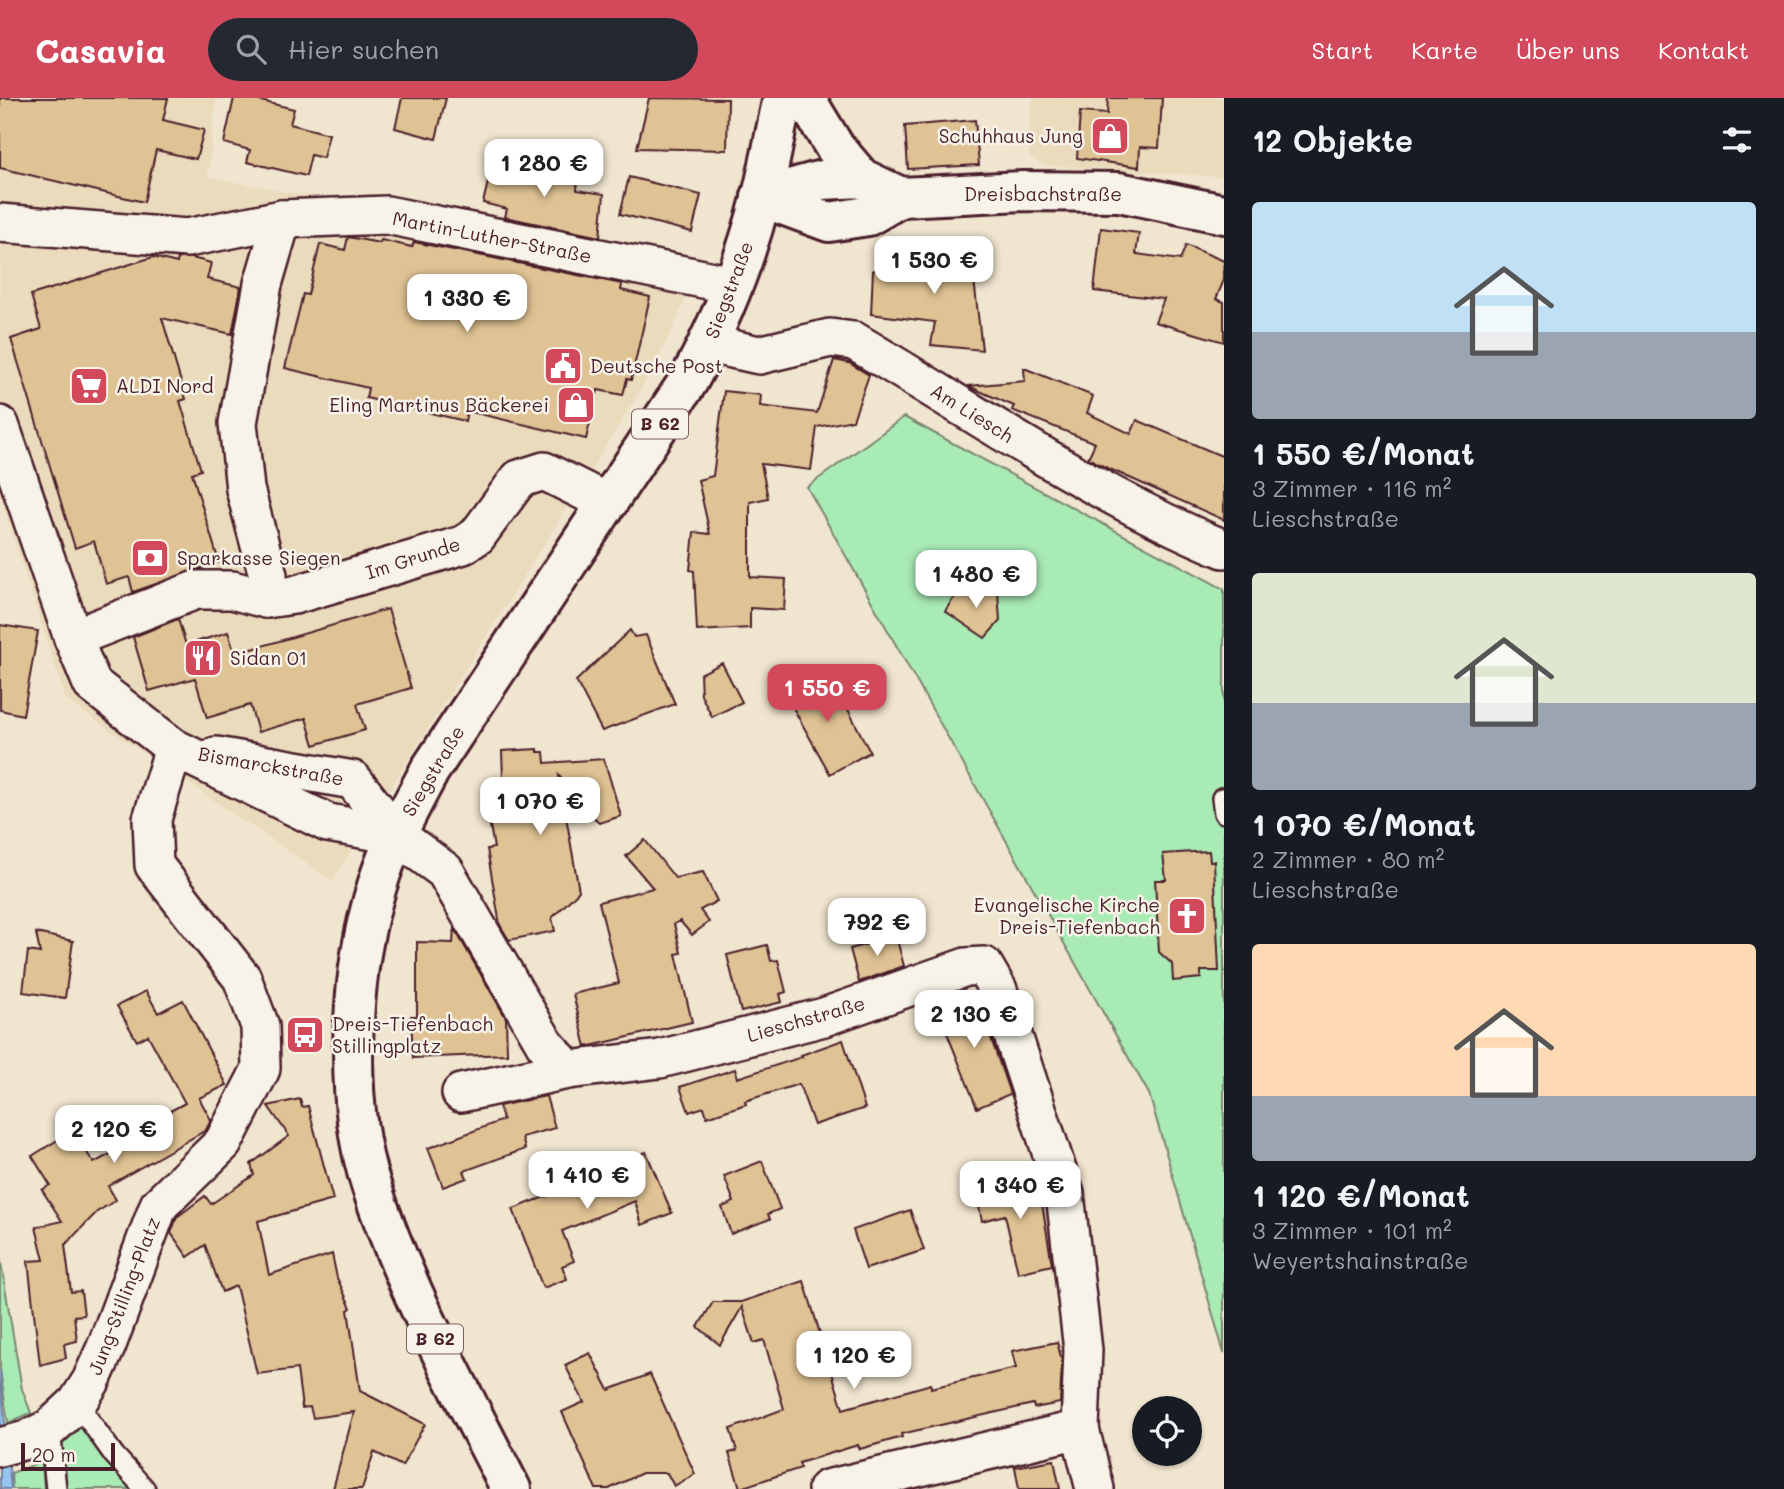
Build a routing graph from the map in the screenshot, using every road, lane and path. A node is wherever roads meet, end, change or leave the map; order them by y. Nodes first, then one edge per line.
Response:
1 (783, 98) edge
2 (805, 98) edge
3 (861, 178) junction
4 (761, 197) junction
5 (901, 197) junction
6 (1224, 214) edge
7 (282, 219) junction
8 (0, 223) edge
9 (733, 285) junction
10 (709, 344) junction
11 (0, 425) edge
12 (608, 503) junction
13 (1224, 549) edge
14 (267, 599) junction
15 (73, 638) junction
16 (174, 748) junction
17 (396, 835) junction
18 (568, 1070) junction
19 (461, 1093) dead end
20 (78, 1403) junction
21 (1080, 1429) junction
22 (25, 1438) edge
23 (56, 1489) edge
24 (145, 1489) edge
25 (511, 1489) edge
26 (827, 1489) edge
27 (1095, 1489) edge

1 - 4 main road, Siegstraße / B 62
2 - 3 main road
3 - 4 main road, Dreisbachstraße
3 - 5 main road, Dreisbachstraße
4 - 5 main road, Dreisbachstraße
4 - 9 main road, Siegstraße / B 62
5 - 6 main road, Dreisbachstraße
7 - 8 street, Martin-Luther-Straße
7 - 9 street, Martin-Luther-Straße
7 - 14 street
9 - 10 main road, Siegstraße / B 62
10 - 12 main road, Siegstraße / B 62
10 - 13 street, Am Liesch
11 - 15 street, Bismarckstraße
12 - 14 street, Im Grunde
12 - 17 main road, Siegstraße / B 62
14 - 15 street, Im Grunde
15 - 16 street, Bismarckstraße
16 - 17 street, Bismarckstraße
16 - 20 street, Jung-Stilling-Platz
17 - 18 street
17 - 25 main road, Siegstraße / B 62
18 - 19 street, Lieschstraße
18 - 21 street, Lieschstraße
20 - 22 street, Jung-Stilling-Platz
20 - 24 lane
21 - 26 street
21 - 27 street
22 - 23 lane

